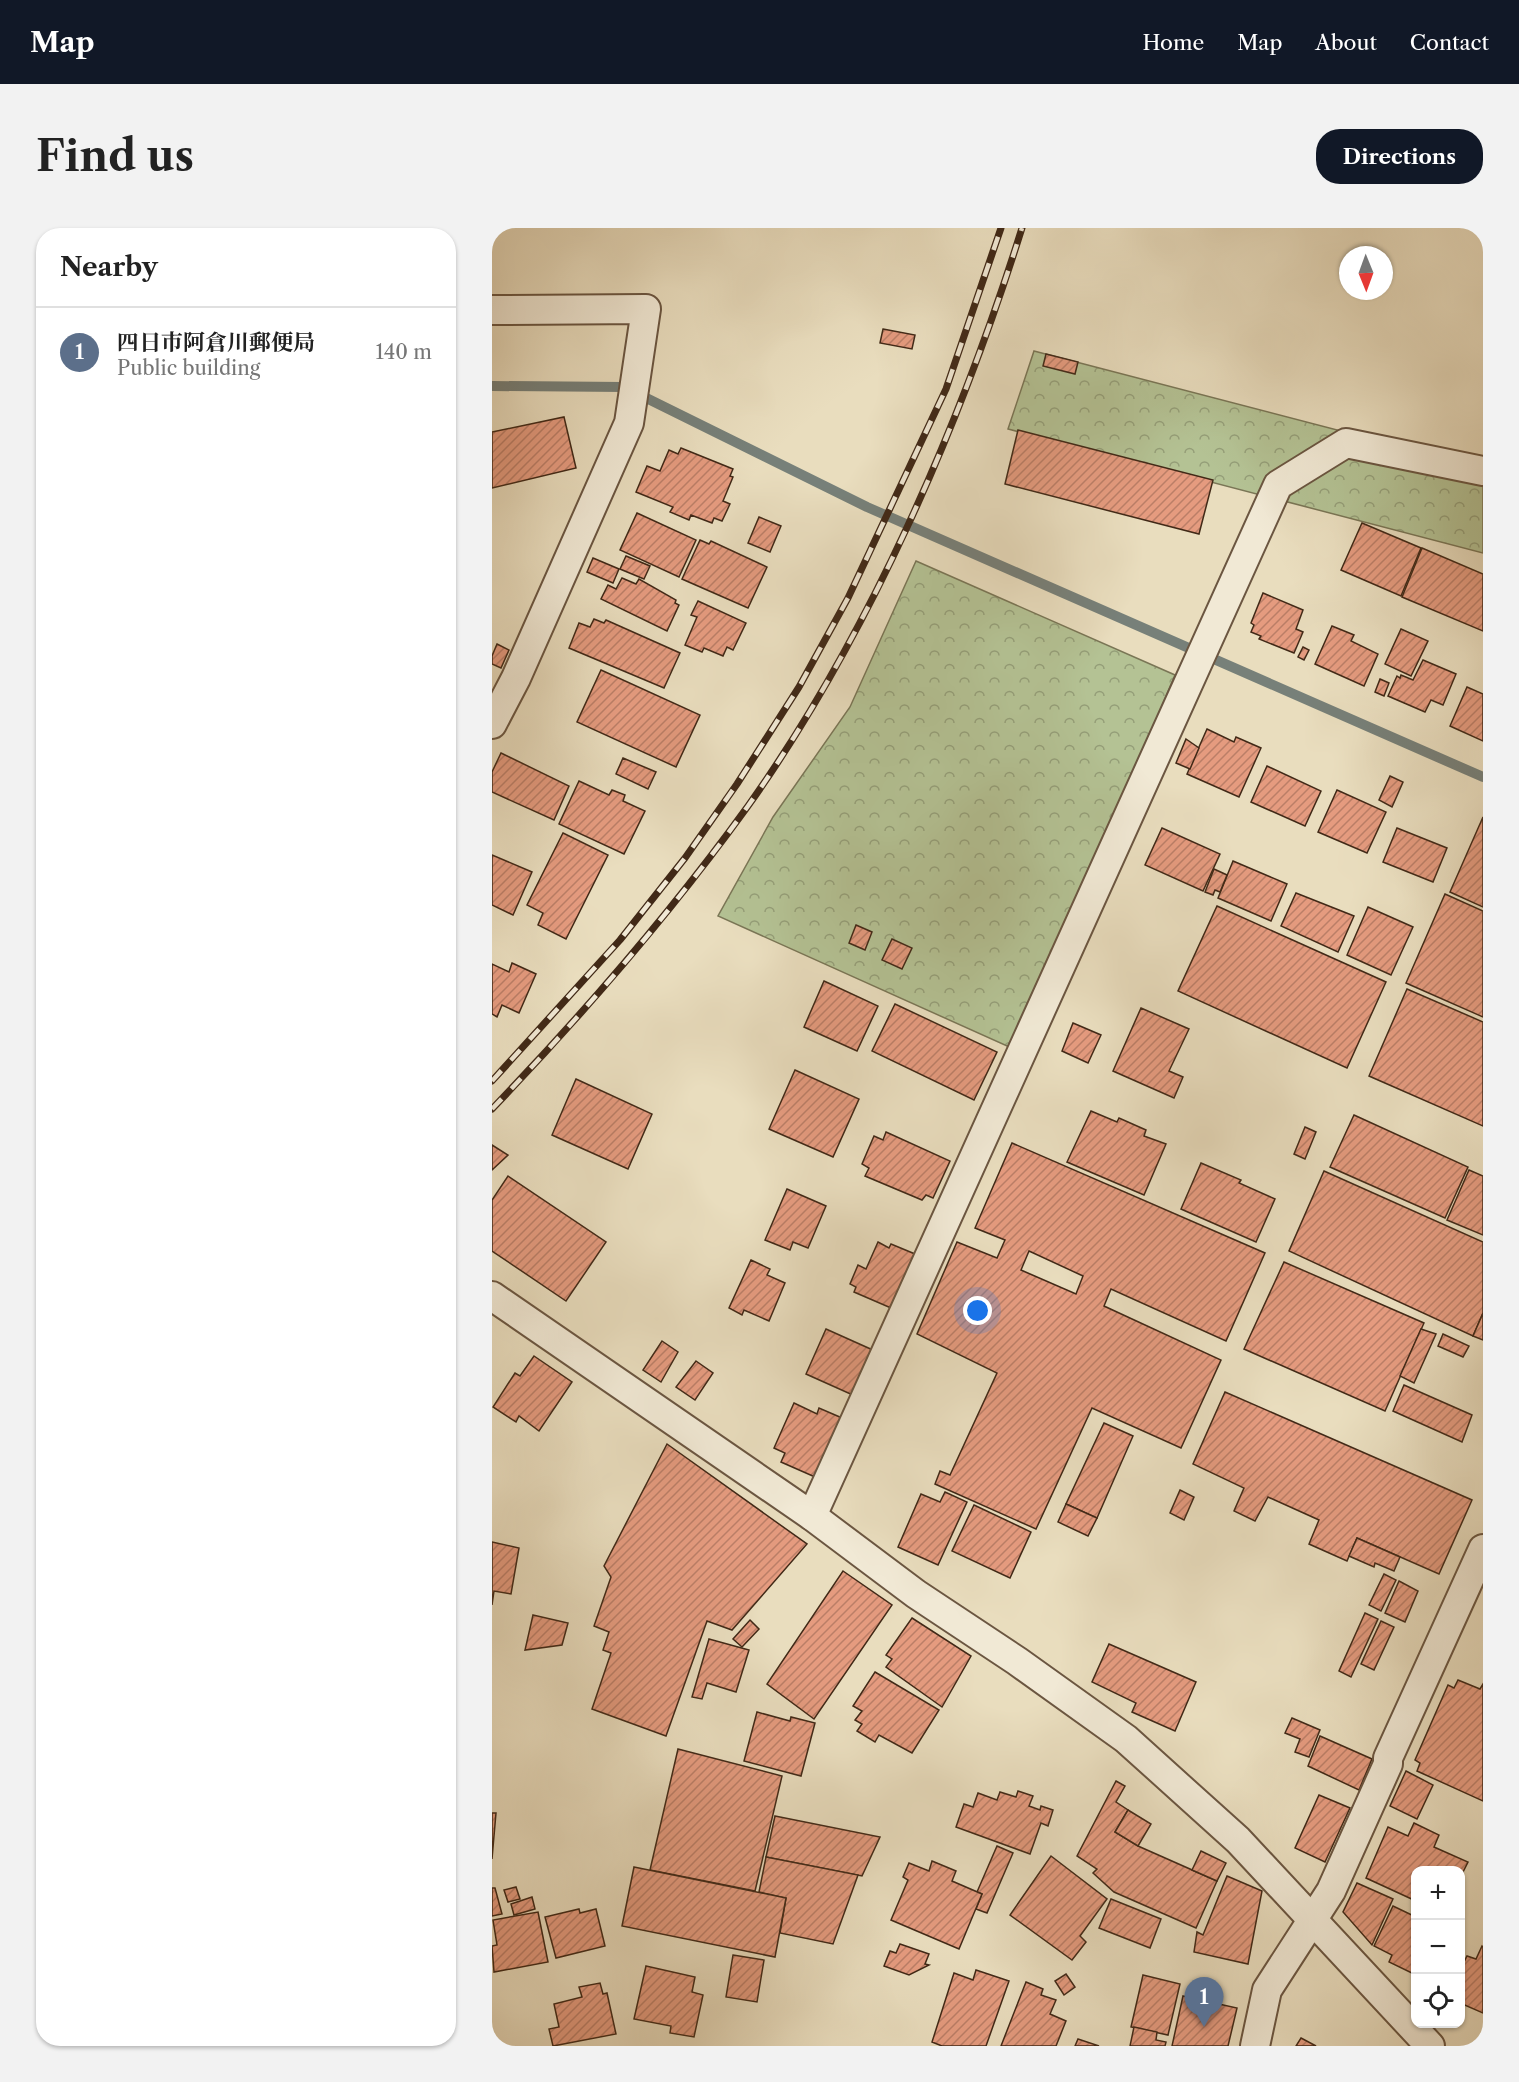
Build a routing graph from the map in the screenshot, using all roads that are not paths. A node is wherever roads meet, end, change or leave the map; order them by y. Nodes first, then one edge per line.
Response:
1 (492, 310) edge
2 (1483, 471) edge
3 (492, 724) edge
4 (492, 1296) edge
5 (812, 1516) junction
6 (1483, 1549) edge
7 (1314, 1919) junction
8 (1255, 2046) edge
9 (1430, 2046) edge

1 - 3 street
2 - 5 street
4 - 5 street
5 - 7 street
6 - 7 street
7 - 8 street
7 - 9 street

